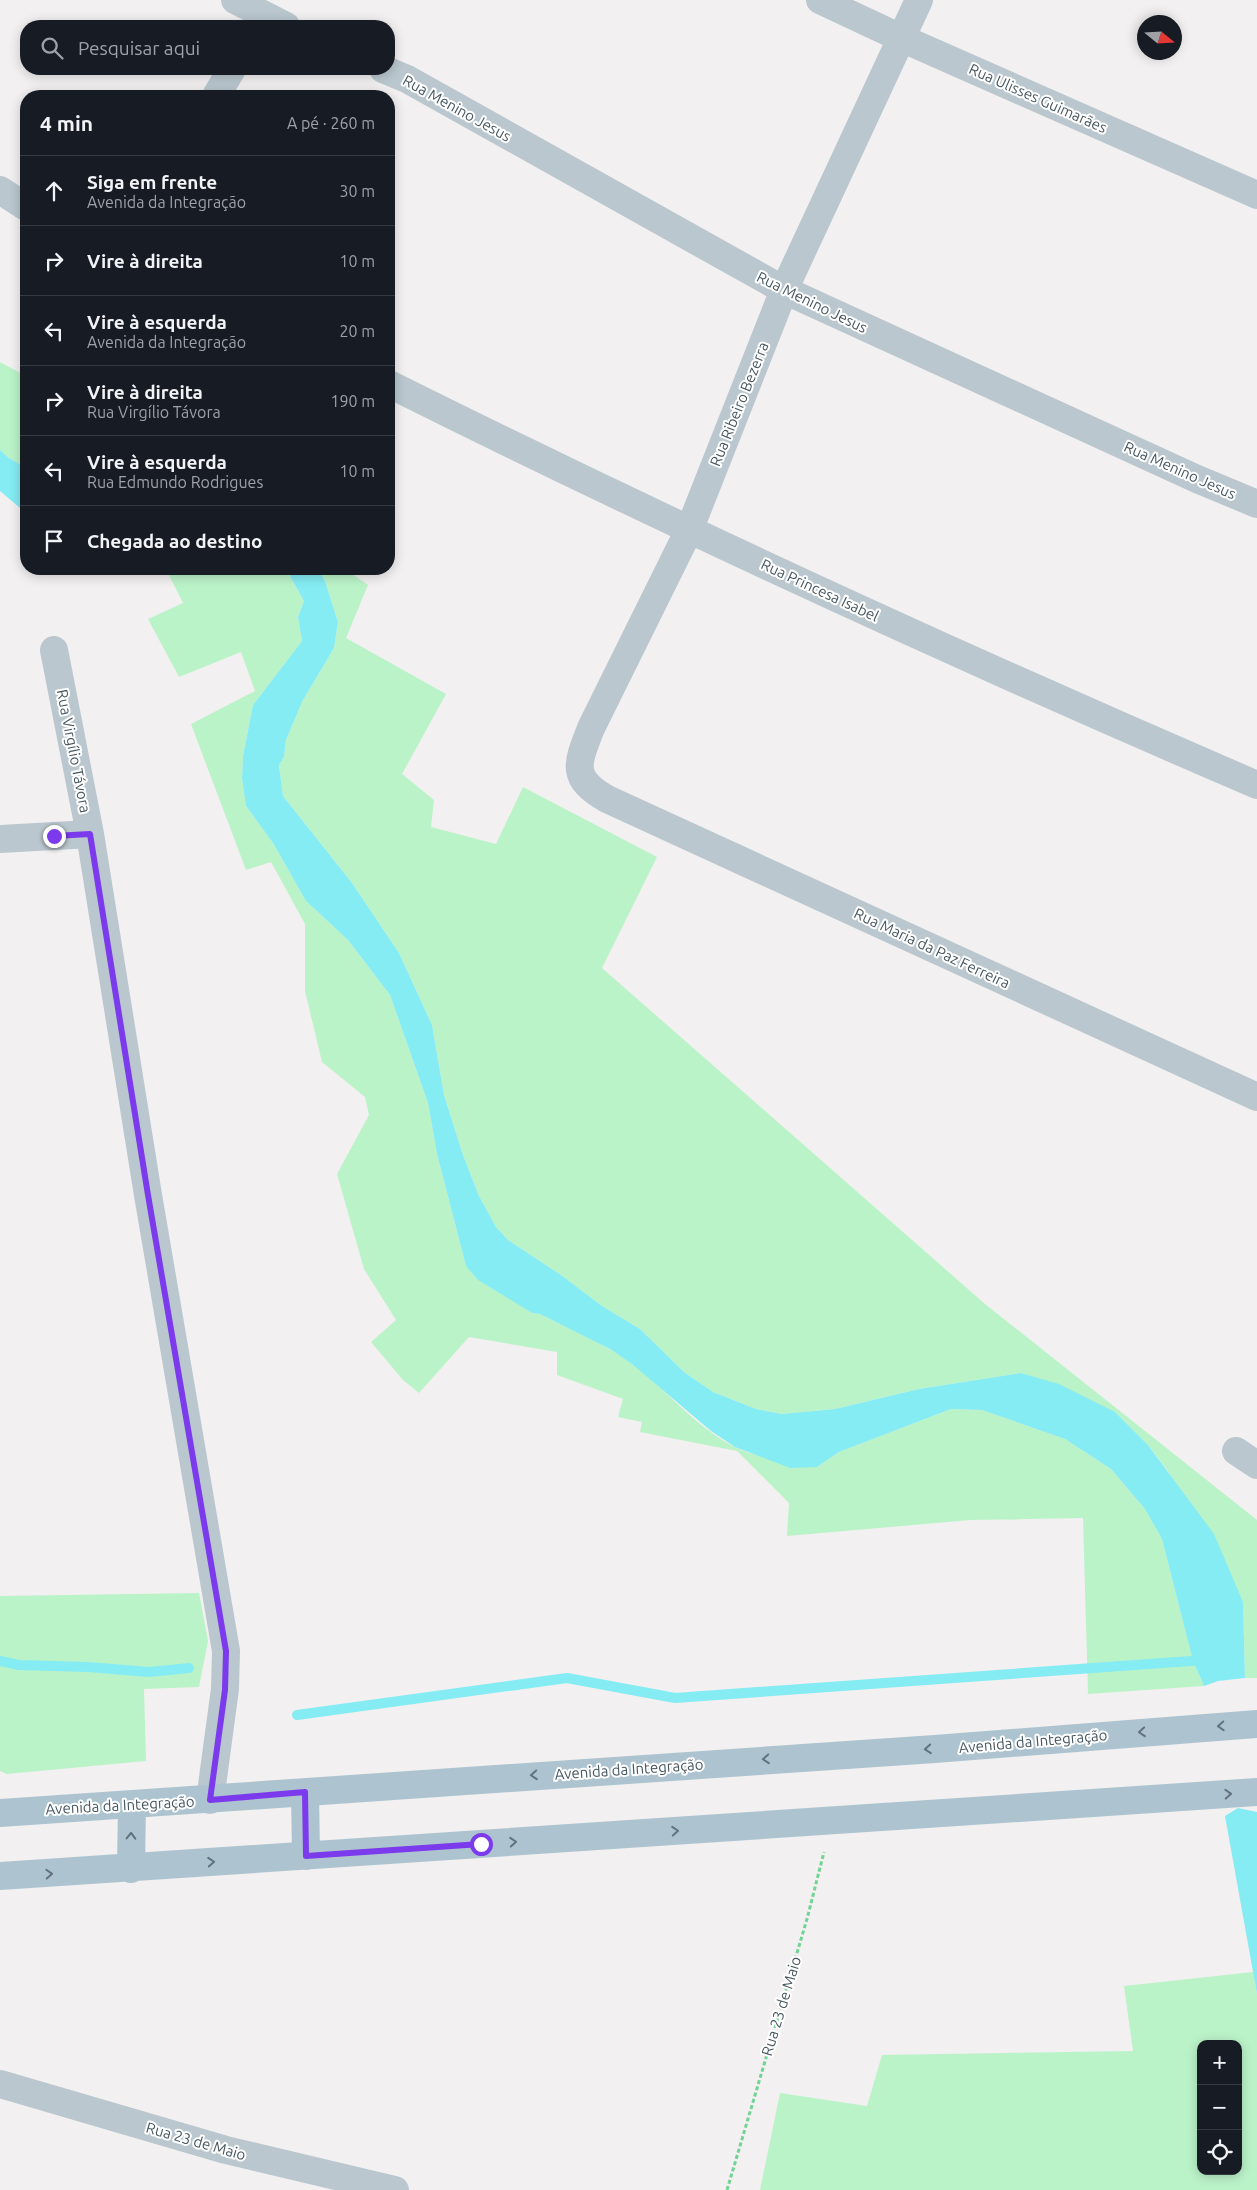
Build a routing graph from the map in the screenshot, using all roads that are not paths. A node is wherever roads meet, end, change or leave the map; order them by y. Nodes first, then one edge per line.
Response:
1 (236, 0) edge
2 (820, 0) edge
3 (918, 0) edge
4 (262, 14) edge
5 (274, 20) edge
6 (901, 38) junction
7 (395, 74) edge
8 (228, 75) edge
9 (220, 90) edge
10 (0, 190) edge
11 (1257, 195) edge
12 (20, 203) edge
13 (784, 290) junction
14 (395, 387) edge
15 (1257, 504) edge
16 (690, 528) junction
17 (54, 650) dead end
18 (1257, 784) edge
19 (607, 799) joint
20 (90, 834) junction
21 (0, 839) edge
22 (1257, 1097) edge
23 (1257, 1724) edge
24 (305, 1792) junction
25 (1257, 1792) edge
26 (210, 1800) junction
27 (132, 1804) junction
28 (0, 1812) edge
29 (306, 1856) junction
30 (131, 1869) junction
31 (0, 1876) edge
32 (0, 2084) edge
33 (395, 2190) edge

1 - 4 street
2 - 6 street, Rua Ulisses Guimarães
3 - 6 street, Rua Ribeiro Bezerra
4 - 5 street
6 - 11 street, Rua Ulisses Guimarães
6 - 13 street, Rua Ribeiro Bezerra
7 - 13 street, Rua Menino Jesus
8 - 9 street
10 - 12 street
13 - 15 street, Rua Menino Jesus
13 - 16 street, Rua Ribeiro Bezerra
14 - 16 street, Rua Princesa Isabel
16 - 18 street, Rua Princesa Isabel
16 - 19 street, Rua Ribeiro Bezerra
17 - 20 street, Rua Virgílio Távora
19 - 22 street, Rua Maria da Paz Ferreira
20 - 21 street
20 - 26 street, Rua Virgílio Távora
23 -> 24 main road, Avenida da Integração
24 - 26 main road, Avenida da Integração
24 - 29 main road
29 -> 25 main road
26 - 27 main road, Avenida da Integração
27 - 28 main road, Avenida da Integração
30 -> 27 main road
30 -> 29 main road
31 -> 30 main road
32 - 33 street, Rua 23 de Maio

